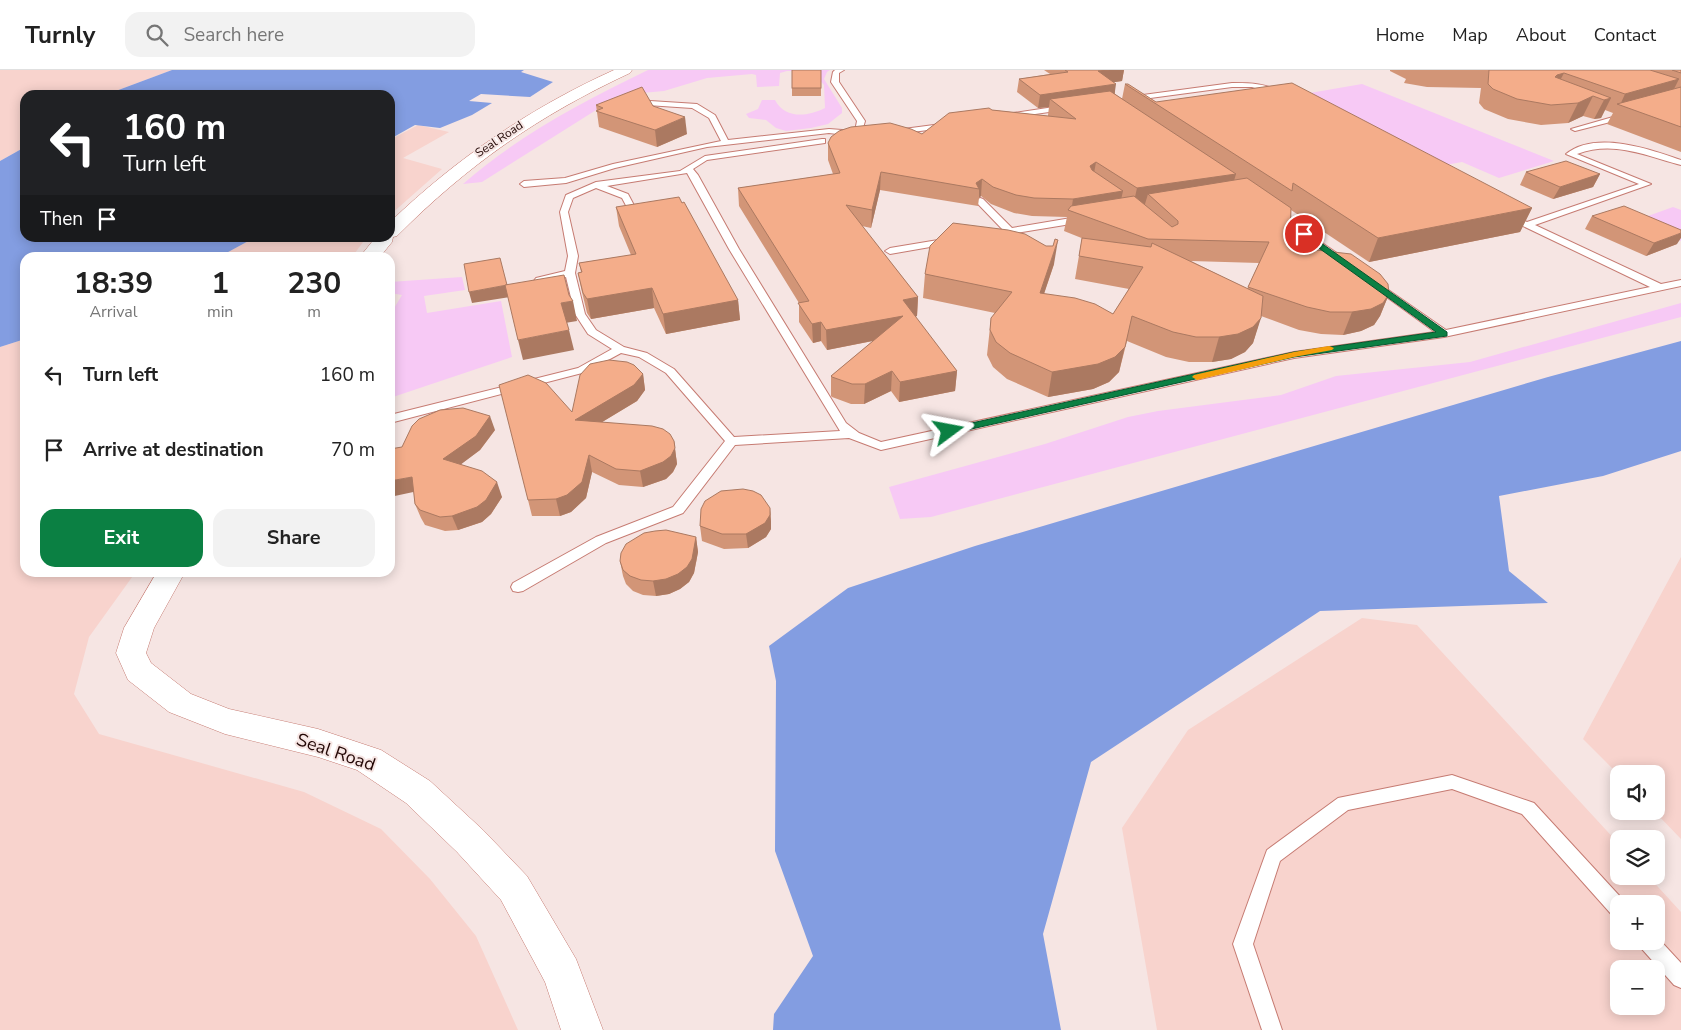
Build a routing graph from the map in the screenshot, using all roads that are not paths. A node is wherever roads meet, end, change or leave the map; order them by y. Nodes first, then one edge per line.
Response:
1 (625, 70) edge
2 (841, 70) edge
3 (1288, 99) edge
4 (1116, 100) edge
5 (650, 103) edge
6 (1077, 106) edge
7 (1597, 112) dead end
8 (1634, 113) edge
9 (999, 117) edge
10 (1615, 118) junction
11 (959, 123) edge
12 (1575, 130) dead end
13 (891, 132) edge
14 (861, 133) junction
15 (726, 142) junction
16 (1681, 164) edge
17 (689, 170) junction
18 (524, 184) dead end
19 (596, 184) junction
20 (980, 201) edge
21 (1265, 207) edge
22 (634, 211) edge
23 (1496, 212) edge
24 (1092, 218) edge
25 (1527, 225) junction
26 (395, 227) edge
27 (1009, 232) junction
28 (982, 236) edge
29 (964, 239) edge
30 (382, 242) edge
31 (1021, 243) edge
32 (373, 252) edge
33 (890, 252) dead end
34 (1351, 267) edge
35 (570, 273) junction
36 (1367, 278) edge
37 (1681, 283) edge
38 (1661, 288) junction
39 (535, 292) edge
40 (1444, 334) junction
41 (620, 349) junction
42 (395, 418) edge
43 (850, 434) junction
44 (731, 441) junction
45 (168, 577) edge
46 (518, 587) dead end
47 (1610, 899) edge
48 (1656, 950) edge
49 (1681, 978) edge
50 (582, 1030) edge
51 (1272, 1030) edge

1 - 26 street, Seal Road
2 - 14 lane
3 - 4 lane
5 - 15 lane
6 - 9 lane
7 - 10 lane
8 - 10 lane
10 - 12 lane
11 - 13 lane
14 - 15 lane
14 - 17 lane
15 - 18 lane
16 - 25 lane
17 - 19 lane
17 - 43 lane
19 - 22 lane
19 - 35 lane
20 - 27 lane
21 - 34 lane
23 - 25 lane
24 - 27 lane
25 - 38 lane
27 - 28 lane
27 - 31 lane
29 - 33 lane
30 - 32 street
35 - 39 lane
35 - 41 lane
36 - 40 lane
37 - 38 lane
38 - 40 lane
40 - 43 lane
41 - 42 lane
41 - 44 lane
43 - 44 lane
44 - 46 lane
45 - 50 street, Seal Road
47 - 51 lane
48 - 49 lane

